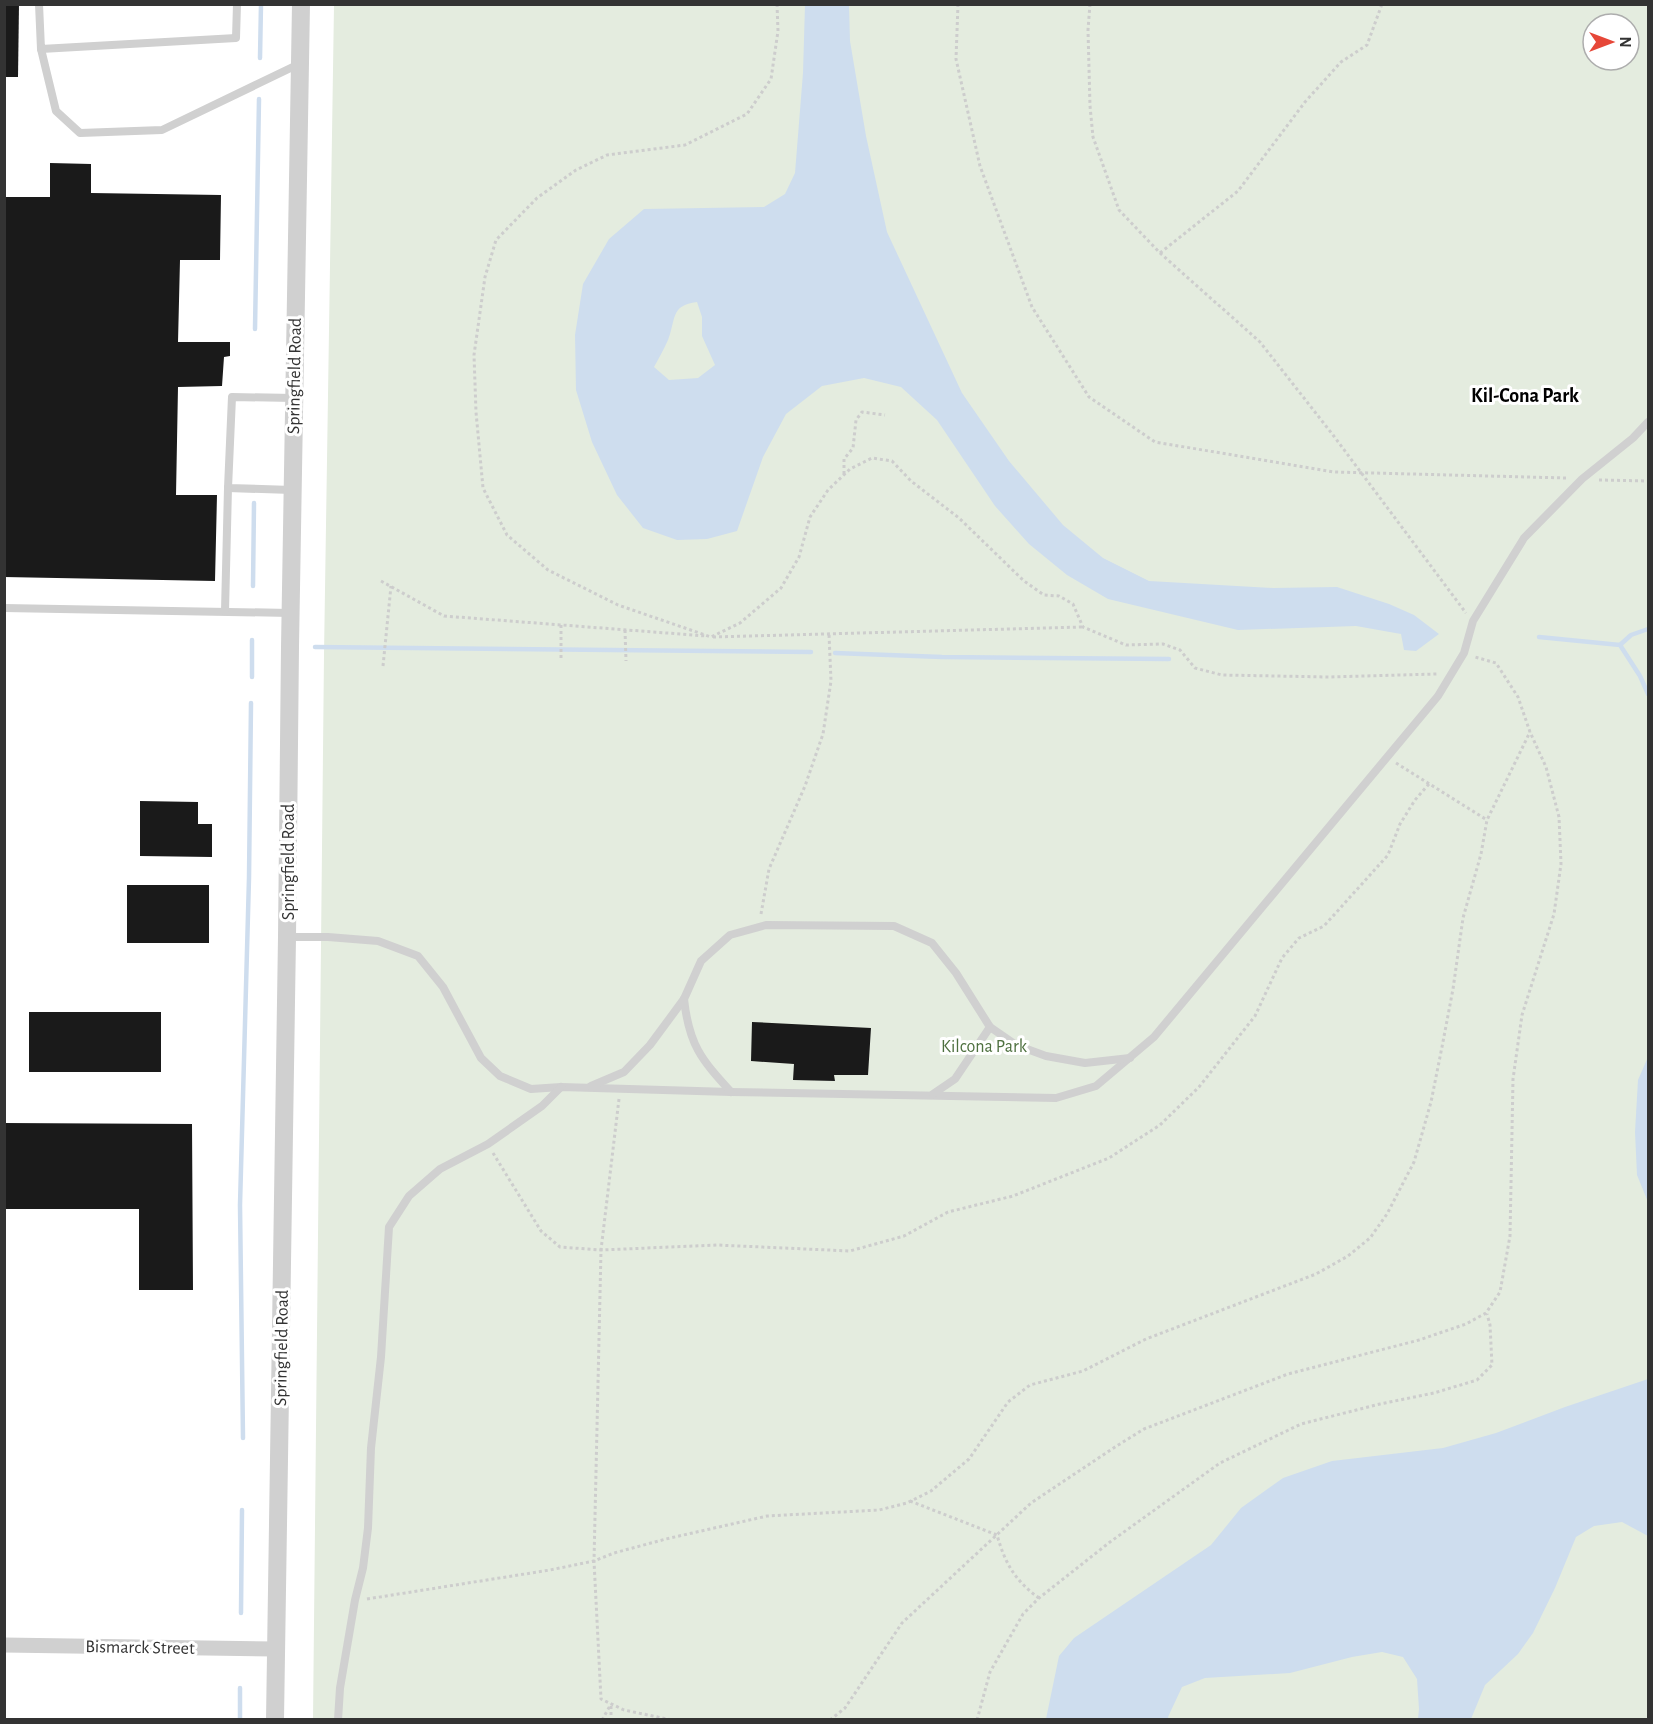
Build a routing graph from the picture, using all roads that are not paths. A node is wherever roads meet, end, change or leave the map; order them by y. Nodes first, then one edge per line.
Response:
1 (39, 4) edge
2 (237, 4) edge
3 (301, 4) edge
4 (41, 49) junction
5 (300, 64) junction
6 (294, 398) junction
7 (1648, 422) edge
8 (228, 488) junction
9 (292, 490) junction
10 (4, 608) edge
11 (225, 611) junction
12 (290, 613) junction
13 (287, 938) junction
14 (684, 999) junction
15 (990, 1027) junction
16 (1131, 1058) junction
17 (561, 1087) junction
18 (589, 1087) junction
19 (731, 1092) junction
20 (932, 1095) junction
21 (4, 1645) edge
22 (276, 1649) junction
23 (275, 1719) edge
24 (338, 1719) edge

1 - 4 lane
2 - 4 lane
3 - 5 street, Springfield Road
4 - 5 lane
5 - 6 street, Springfield Road
6 - 8 lane
6 - 9 street, Springfield Road
7 - 16 lane
8 - 9 lane
8 - 11 lane
9 - 12 street, Springfield Road
10 - 11 lane
11 - 12 lane
12 - 13 street, Springfield Road
13 - 17 lane
13 - 22 street, Springfield Road
14 - 15 lane
14 - 18 lane
14 - 19 lane
15 - 16 lane
15 - 20 lane
16 - 20 lane
17 - 18 lane
17 - 24 lane
18 - 19 lane
19 - 20 lane
21 - 22 street, Bismarck Street
22 - 23 street, Springfield Road

